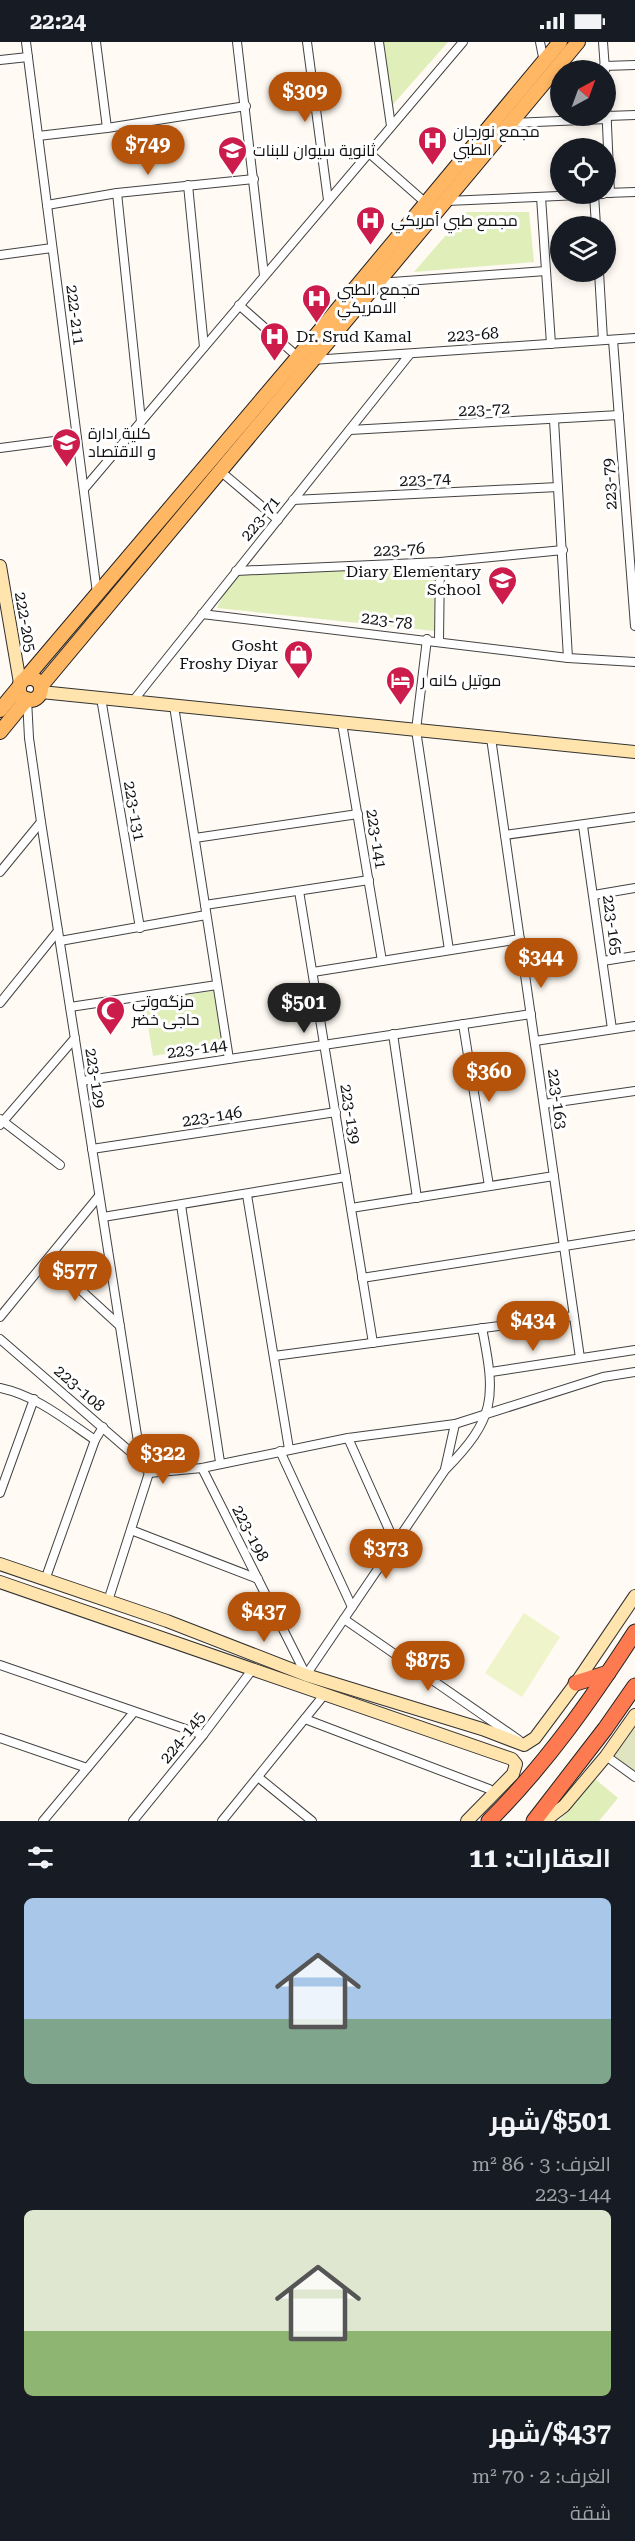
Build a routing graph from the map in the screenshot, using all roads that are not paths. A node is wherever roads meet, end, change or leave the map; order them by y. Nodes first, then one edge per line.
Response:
1 (26, 42) edge
2 (96, 42) edge
3 (237, 42) edge
4 (307, 42) edge
5 (379, 42) edge
6 (463, 42) edge
7 (540, 42) edge
8 (560, 42) edge
9 (578, 42) edge
10 (603, 42) edge
11 (28, 57) junction
12 (0, 60) edge
13 (604, 60) edge
14 (544, 63) junction
15 (635, 65) edge
16 (616, 67) edge
17 (246, 106) junction
18 (635, 115) edge
19 (616, 116) edge
20 (550, 121) edge
21 (512, 123) junction
22 (391, 126) junction
23 (107, 128) junction
24 (38, 136) junction
25 (368, 152) junction
26 (255, 178) junction
27 (189, 185) junction
28 (635, 192) edge
29 (117, 193) junction
30 (616, 193) edge
31 (541, 197) junction
32 (550, 197) edge
33 (328, 200) junction
34 (447, 201) junction
35 (426, 204) junction
36 (47, 205) junction
37 (52, 248) junction
38 (0, 255) edge
39 (546, 271) junction
40 (264, 276) junction
41 (600, 282) edge
42 (378, 283) junction
43 (351, 304) junction
44 (239, 305) junction
45 (635, 338) edge
46 (603, 340) junction
47 (613, 340) junction
48 (550, 344) junction
49 (204, 347) junction
50 (410, 354) junction
51 (298, 357) junction
52 (312, 360) junction
53 (619, 415) junction
54 (554, 420) junction
55 (141, 421) junction
56 (350, 430) junction
57 (77, 438) junction
58 (0, 448) edge
59 (219, 470) junction
60 (558, 487) junction
61 (84, 489) junction
62 (293, 500) junction
63 (278, 520) junction
64 (632, 547) edge
65 (563, 550) junction
66 (440, 562) junction
67 (236, 571) junction
68 (0, 574) edge
69 (97, 593) junction
70 (202, 614) junction
71 (635, 626) edge
72 (427, 639) junction
73 (439, 641) junction
74 (568, 658) junction
75 (635, 662) edge
76 (22, 683) junction
77 (41, 689) junction
78 (101, 698) junction
79 (27, 699) junction
80 (133, 702) junction
81 (174, 706) junction
82 (0, 710) edge
83 (342, 723) junction
84 (416, 730) junction
85 (0, 732) edge
86 (491, 738) junction
87 (635, 752) edge
88 (358, 814) junction
89 (635, 817) edge
90 (41, 822) junction
91 (583, 826) junction
92 (505, 835) junction
93 (195, 838) junction
94 (0, 872) edge
95 (369, 880) junction
96 (635, 888) edge
97 (299, 891) junction
98 (594, 895) junction
99 (205, 905) junction
100 (206, 915) junction
101 (140, 928) junction
102 (58, 931) junction
103 (520, 939) junction
104 (60, 941) junction
105 (448, 950) junction
106 (635, 956) edge
107 (382, 961) junction
108 (603, 961) junction
109 (313, 972) junction
110 (217, 985) junction
111 (0, 1002) edge
112 (70, 1007) junction
113 (531, 1014) junction
114 (463, 1024) junction
115 (635, 1026) edge
116 (612, 1029) junction
117 (393, 1034) junction
118 (75, 1038) junction
119 (535, 1041) junction
120 (325, 1044) junction
121 (228, 1059) junction
122 (81, 1081) junction
123 (634, 1091) edge
124 (635, 1102) edge
125 (544, 1104) junction
126 (336, 1112) junction
127 (1, 1122) edge
128 (92, 1149) junction
129 (60, 1165) dead end
130 (554, 1176) junction
131 (346, 1177) junction
132 (489, 1186) junction
133 (248, 1195) junction
134 (99, 1196) junction
135 (417, 1198) junction
136 (181, 1205) junction
137 (351, 1208) junction
138 (103, 1217) junction
139 (635, 1235) edge
140 (564, 1245) junction
141 (48, 1260) junction
142 (362, 1278) junction
143 (574, 1316) junction
144 (0, 1317) edge
145 (120, 1326) junction
146 (482, 1328) junction
147 (0, 1339) edge
148 (373, 1343) junction
149 (635, 1350) edge
150 (274, 1356) junction
151 (580, 1358) junction
152 (491, 1372) junction
153 (635, 1372) edge
154 (0, 1388) edge
155 (34, 1399) junction
156 (487, 1415) junction
157 (455, 1424) junction
158 (103, 1427) junction
159 (348, 1437) junction
160 (95, 1440) junction
161 (285, 1450) junction
162 (0, 1458) edge
163 (141, 1461) junction
164 (11, 1462) junction
165 (220, 1462) junction
166 (202, 1468) junction
167 (445, 1470) junction
168 (149, 1473) junction
169 (0, 1493) edge
170 (131, 1530) junction
171 (395, 1543) junction
172 (0, 1564) edge
173 (258, 1579) junction
174 (45, 1580) junction
175 (0, 1582) edge
176 (635, 1596) edge
177 (108, 1601) junction
178 (352, 1607) junction
179 (344, 1619) junction
180 (167, 1621) junction
181 (635, 1632) edge
182 (162, 1639) junction
183 (0, 1665) edge
184 (252, 1670) junction
185 (608, 1673) junction
186 (306, 1675) junction
187 (576, 1683) junction
188 (635, 1686) edge
189 (324, 1695) junction
190 (381, 1699) junction
191 (134, 1712) junction
192 (379, 1714) junction
193 (635, 1715) edge
194 (305, 1719) junction
195 (204, 1735) junction
196 (0, 1738) edge
197 (526, 1744) junction
198 (606, 1756) junction
199 (87, 1768) junction
200 (258, 1777) junction
201 (635, 1777) edge
202 (500, 1799) junction
203 (535, 1819) edge
204 (43, 1821) edge
205 (133, 1821) edge
206 (222, 1821) edge
207 (312, 1821) edge
208 (467, 1821) edge
209 (489, 1821) edge

1 - 11 street, 222-211
2 - 23 street
3 - 17 street
4 - 33 street
5 - 22 street
6 - 22 street
7 - 14 street
8 - 14 main road
9 - 21 main road
10 - 13 street
11 - 12 street
11 - 24 street, 222-211
14 - 35 main road
15 - 16 street
17 - 23 street
17 - 26 street
18 - 19 street
20 - 21 street
21 - 34 main road
22 - 25 street
23 - 24 street
24 - 36 street, 222-211
25 - 33 street
25 - 35 street
26 - 27 street
26 - 40 street
27 - 29 street
27 - 49 street
28 - 30 street
29 - 36 street
29 - 55 street
31 - 32 street
31 - 34 street
31 - 39 street
33 - 40 street
34 - 42 main road
35 - 43 main road
36 - 37 street, 222-211
37 - 38 street
37 - 57 street, 222-211
39 - 42 street
39 - 48 street
40 - 44 street
41 - 46 street
42 - 43 main road
43 - 51 main road
43 - 52 main road
44 - 49 street
44 - 51 street
45 - 47 street, 223-68
46 - 47 street, 223-68
46 - 48 street, 223-68
47 - 53 street, 223-79
48 - 50 street, 223-68
49 - 55 street
50 - 52 street, 223-68
50 - 56 street, 223-71
51 - 69 main road
52 - 59 main road
53 - 54 street, 223-72
53 - 64 street, 223-79
54 - 56 street, 223-72
54 - 60 street
55 - 61 street
56 - 62 street, 223-71
57 - 58 street
57 - 61 street, 222-211
59 - 63 street
59 - 77 main road
60 - 62 street, 223-74
60 - 65 street
61 - 69 street, 222-211
62 - 63 street, 223-71
63 - 67 street, 223-71
64 - 71 street, 223-79
65 - 66 street, 223-76
65 - 74 street
66 - 67 street, 223-76
66 - 73 street
67 - 70 street, 223-71
68 - 76 main road, 222-205
69 - 76 main road
70 - 72 street, 223-78
70 - 80 street, 223-71
72 - 73 street, 223-78
72 - 84 street
73 - 74 street, 223-78
74 - 75 street, 223-78
76 - 77 main road
76 - 79 main road
76 - 82 main road
77 - 78 main road
77 - 79 main road
78 - 80 main road
78 - 101 street, 223-131
79 - 85 main road
79 - 90 street, 223-129
80 - 81 main road
81 - 83 main road
81 - 93 street
83 - 84 main road
83 - 88 street, 223-141
84 - 86 main road
84 - 105 street
86 - 87 main road
86 - 92 street, 223-163
88 - 93 street
88 - 95 street, 223-141
89 - 91 street
90 - 94 street
90 - 102 street, 223-129
91 - 92 street
91 - 98 street, 223-165
92 - 103 street, 223-163
93 - 99 street
95 - 97 street
95 - 107 street, 223-141
96 - 98 street
97 - 99 street
97 - 109 street, 223-139
98 - 108 street, 223-165
99 - 100 street
100 - 101 street
100 - 110 street
101 - 104 street
102 - 104 street, 223-129
102 - 111 street
103 - 105 street
103 - 113 street, 223-163
104 - 112 street, 223-129
105 - 107 street
106 - 108 street
107 - 109 street
108 - 116 street, 223-165
109 - 120 street, 223-139
110 - 112 street
110 - 121 street
112 - 118 street, 223-129
113 - 114 street, 223-144
113 - 119 street, 223-163
114 - 117 street, 223-144
114 - 132 street
115 - 116 street
116 - 119 street
117 - 120 street, 223-144
117 - 135 street
118 - 122 street, 223-129
118 - 127 street
119 - 125 street, 223-163
120 - 121 street, 223-144
120 - 126 street, 223-139
121 - 122 street, 223-144
122 - 128 street, 223-129
123 - 124 street
123 - 125 street
125 - 130 street, 223-163
126 - 128 street, 223-146
126 - 131 street, 223-139
127 - 129 street
128 - 134 street, 223-129
130 - 132 street
130 - 140 street, 223-163
131 - 133 street
131 - 137 street, 223-139
132 - 135 street
133 - 136 street
133 - 150 street
134 - 138 street, 223-129
134 - 141 street
135 - 137 street
136 - 138 street
136 - 165 street
137 - 142 street, 223-139
138 - 145 street, 223-129
139 - 140 street
140 - 142 street
140 - 143 street, 223-163
141 - 144 street
141 - 145 street
142 - 148 street, 223-139
143 - 146 street
143 - 151 street, 223-163
145 - 163 street, 223-129
146 - 148 street
146 - 152 street
147 - 158 street, 223-108
148 - 150 street
149 - 151 street
150 - 161 street
151 - 152 street
152 - 156 street
153 - 156 street
154 - 155 street
155 - 160 street
155 - 164 street
156 - 157 street
156 - 167 street
157 - 159 street
157 - 167 street
158 - 160 street
158 - 163 street, 223-108
159 - 161 street
159 - 171 street
160 - 174 street
161 - 165 street
161 - 178 street
162 - 164 street
163 - 168 street
164 - 169 street
165 - 166 street
166 - 168 street
166 - 173 street, 223-198
167 - 171 street
168 - 170 street
170 - 173 street
170 - 177 street
171 - 178 street
172 - 174 main road
173 - 186 street, 223-198
174 - 177 main road
175 - 182 main road
176 - 187 main road
177 - 180 main road
178 - 179 street
179 - 186 street
179 - 197 street
180 - 182 main road
180 - 186 main road
181 - 185 highway
182 - 184 main road
183 - 191 street
184 - 189 main road
184 - 195 street, 224-145
185 - 187 highway
185 - 202 highway
186 - 190 main road
187 - 197 main road
188 - 203 highway
189 - 192 main road
189 - 194 street
190 - 192 main road
190 - 197 main road
191 - 195 street
191 - 199 street
192 - 202 main road
193 - 198 main road
194 - 200 street
194 - 202 street
195 - 205 street, 224-145
196 - 199 street
198 - 201 street
198 - 203 main road
199 - 204 street
200 - 206 street
200 - 207 street
202 - 208 main road
202 - 209 highway

